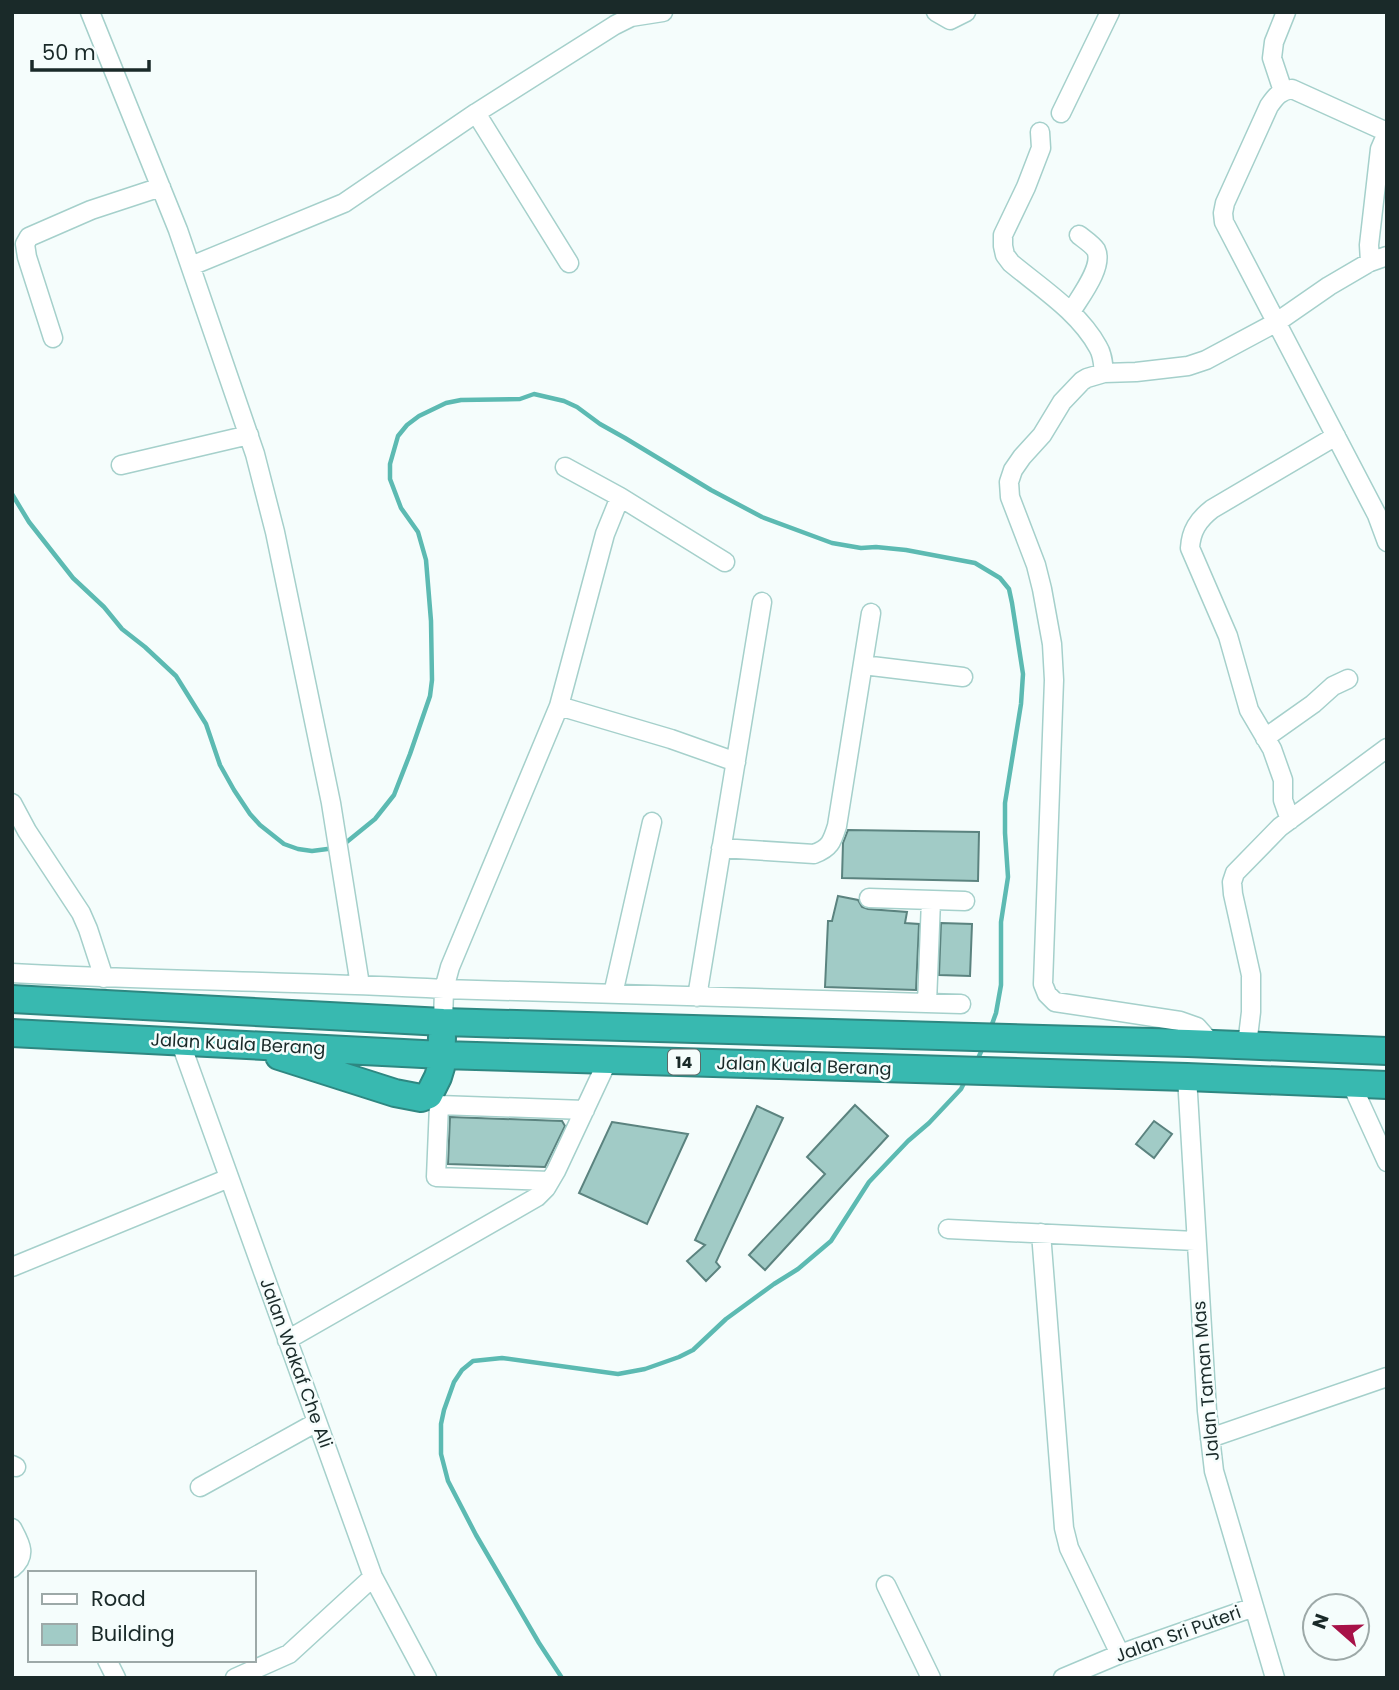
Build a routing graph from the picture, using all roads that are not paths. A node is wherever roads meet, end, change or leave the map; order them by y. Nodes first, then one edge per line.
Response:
1 (90, 12) edge
2 (663, 12) edge
3 (936, 12) edge
4 (966, 12) edge
5 (1110, 12) edge
6 (1286, 12) edge
7 (1283, 91) junction
8 (476, 113) junction
9 (1061, 113) dead end
10 (1040, 132) dead end
11 (1387, 132) edge
12 (161, 187) junction
13 (1079, 235) dead end
14 (1378, 259) edge
15 (569, 263) dead end
16 (191, 266) junction
17 (1071, 312) junction
18 (1277, 322) junction
19 (53, 338) dead end
20 (1104, 373) junction
21 (249, 435) junction
22 (1336, 436) junction
23 (121, 464) dead end
24 (565, 467) dead end
25 (620, 497) junction
26 (1387, 542) edge
27 (725, 562) dead end
28 (762, 602) dead end
29 (871, 613) dead end
30 (863, 665) junction
31 (963, 677) dead end
32 (1348, 679) dead end
33 (559, 706) junction
34 (1265, 738) junction
35 (1387, 748) edge
36 (736, 762) junction
37 (12, 803) edge
38 (1290, 820) junction
39 (652, 822) dead end
40 (722, 848) junction
41 (869, 898) dead end
42 (930, 900) junction
43 (965, 901) dead end
44 (12, 973) edge
45 (104, 978) junction
46 (360, 985) junction
47 (444, 989) junction
48 (613, 994) junction
49 (697, 996) junction
50 (12, 999) edge
51 (870, 1002) junction
52 (927, 1003) junction
53 (961, 1004) dead end
54 (443, 1021) junction
55 (12, 1033) edge
56 (869, 1034) junction
57 (180, 1041) junction
58 (1212, 1044) junction
59 (243, 1045) junction
60 (1247, 1045) junction
61 (1387, 1051) edge
62 (442, 1055) junction
63 (608, 1060) junction
64 (1187, 1077) junction
65 (1351, 1083) junction
66 (1387, 1084) edge
67 (434, 1100) junction
68 (585, 1110) junction
69 (1387, 1162) edge
70 (229, 1178) junction
71 (550, 1181) junction
72 (948, 1228) dead end
73 (1041, 1233) junction
74 (1195, 1241) junction
75 (12, 1267) edge
76 (287, 1340) junction
77 (1387, 1377) edge
78 (317, 1422) junction
79 (1210, 1438) junction
80 (200, 1487) dead end
81 (15, 1533) edge
82 (12, 1568) edge
83 (373, 1577) junction
84 (886, 1586) dead end
85 (1254, 1607) junction
86 (1120, 1654) junction
87 (108, 1662) edge
88 (116, 1678) edge
89 (234, 1678) edge
90 (427, 1678) edge
91 (931, 1678) edge
92 (1063, 1678) edge
93 (1275, 1678) edge

1 - 12 street
2 - 8 street
3 - 4 street
5 - 9 street
6 - 7 street
7 - 11 street
7 - 18 street
8 - 15 street
8 - 16 street
10 - 17 street
11 - 14 street
12 - 16 street
12 - 19 street
13 - 17 street
14 - 18 street
16 - 21 street
17 - 20 street
18 - 20 street
18 - 22 street
20 - 58 street
21 - 23 street
21 - 46 street
22 - 26 street
22 - 34 street
24 - 25 street
25 - 27 street
25 - 33 street
28 - 36 street
29 - 30 street
30 - 31 street
30 - 40 street
32 - 34 street
33 - 36 street
33 - 47 street
34 - 38 street
35 - 38 street
36 - 40 street
37 - 45 street
38 - 60 street
39 - 48 street
40 - 49 street
41 - 42 street
42 - 43 street
42 - 52 street
44 - 45 street
45 - 46 street
46 - 47 street
47 - 48 street
47 - 54 street
48 - 49 street
49 - 51 street
50 - 54 highway, Jalan Kuala Berang / 14
51 - 52 street
51 - 56 street
52 - 53 street
54 - 56 highway, Jalan Kuala Berang / 14
54 - 62 highway
55 - 57 highway, Jalan Kuala Berang / 14
56 - 58 highway, Jalan Kuala Berang / 14
57 - 59 highway, Jalan Kuala Berang / 14
57 - 70 street, Jalan Wakaf Che Ali
58 - 60 highway, Jalan Kuala Berang / 14
59 - 62 highway, Jalan Kuala Berang / 14
59 - 67 highway
60 - 61 highway, Jalan Kuala Berang / 14
62 - 63 highway, Jalan Kuala Berang / 14
62 - 67 highway
63 - 64 highway, Jalan Kuala Berang / 14
63 - 68 street
64 - 65 highway, Jalan Kuala Berang / 14
64 - 74 street, Jalan Taman Mas
65 - 66 highway, Jalan Kuala Berang / 14
65 - 69 street
67 - 68 street
67 - 71 street
68 - 71 street
70 - 75 street
70 - 76 street, Jalan Wakaf Che Ali
71 - 76 street
72 - 73 street
73 - 74 street
73 - 86 street
74 - 79 street, Jalan Taman Mas
76 - 78 street, Jalan Wakaf Che Ali
77 - 79 street
78 - 80 street
78 - 83 street, Jalan Wakaf Che Ali
79 - 85 street, Jalan Taman Mas
81 - 82 street
83 - 89 street
83 - 90 street, Jalan Wakaf Che Ali
84 - 91 street
85 - 86 street, Jalan Sri Puteri
85 - 93 street, Jalan Taman Mas
86 - 92 street, Jalan Sri Puteri
87 - 88 street

